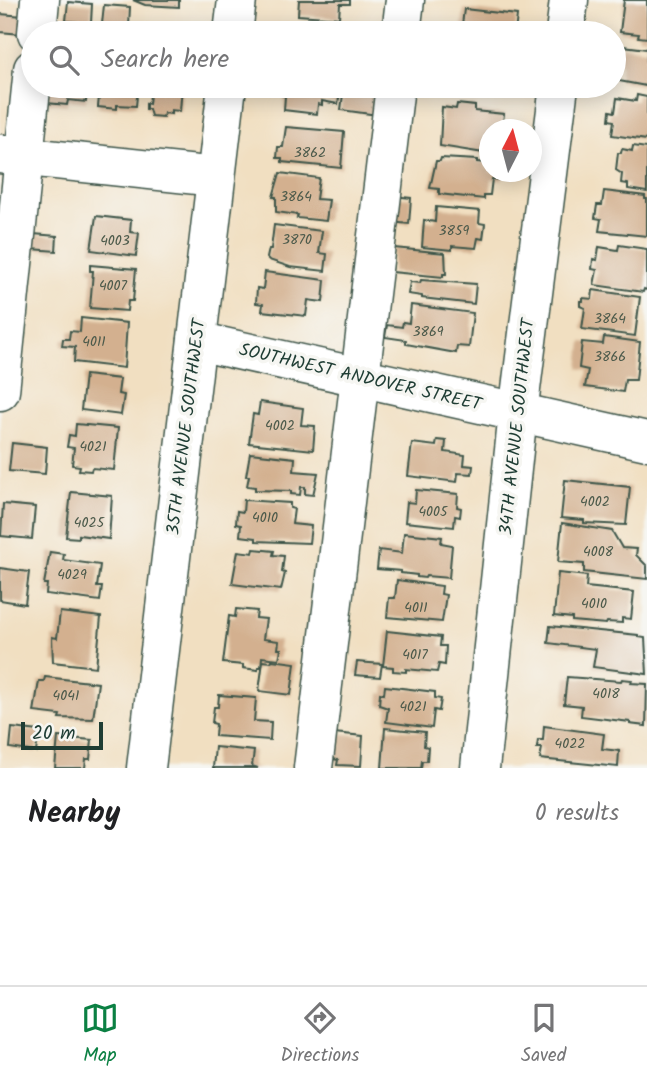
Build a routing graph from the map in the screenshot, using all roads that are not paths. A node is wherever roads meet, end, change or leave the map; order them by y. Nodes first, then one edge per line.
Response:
1 (40, 0) edge
2 (237, 0) edge
3 (405, 0) edge
4 (569, 0) edge
5 (38, 21) edge
6 (234, 21) edge
7 (402, 21) edge
8 (566, 21) edge
9 (26, 98) edge
10 (226, 98) edge
11 (394, 98) edge
12 (557, 98) edge
13 (12, 156) edge
14 (216, 177) junction
15 (197, 341) junction
16 (360, 377) junction
17 (0, 391) edge
18 (518, 413) junction
19 (647, 441) edge
20 (146, 768) edge
21 (313, 768) edge
22 (480, 768) edge

1 - 5 street
2 - 6 street
3 - 7 street
4 - 8 street
9 - 13 street
10 - 14 street, 35TH AVENUE SOUTHWEST
11 - 16 street
12 - 18 street, 34TH AVENUE SOUTHWEST
13 - 14 street
13 - 17 street
14 - 15 street, 35TH AVENUE SOUTHWEST
15 - 16 street, SOUTHWEST ANDOVER STREET
15 - 20 street, 35TH AVENUE SOUTHWEST
16 - 18 street, SOUTHWEST ANDOVER STREET
16 - 21 street
18 - 19 street, SOUTHWEST ANDOVER STREET
18 - 22 street, 34TH AVENUE SOUTHWEST

